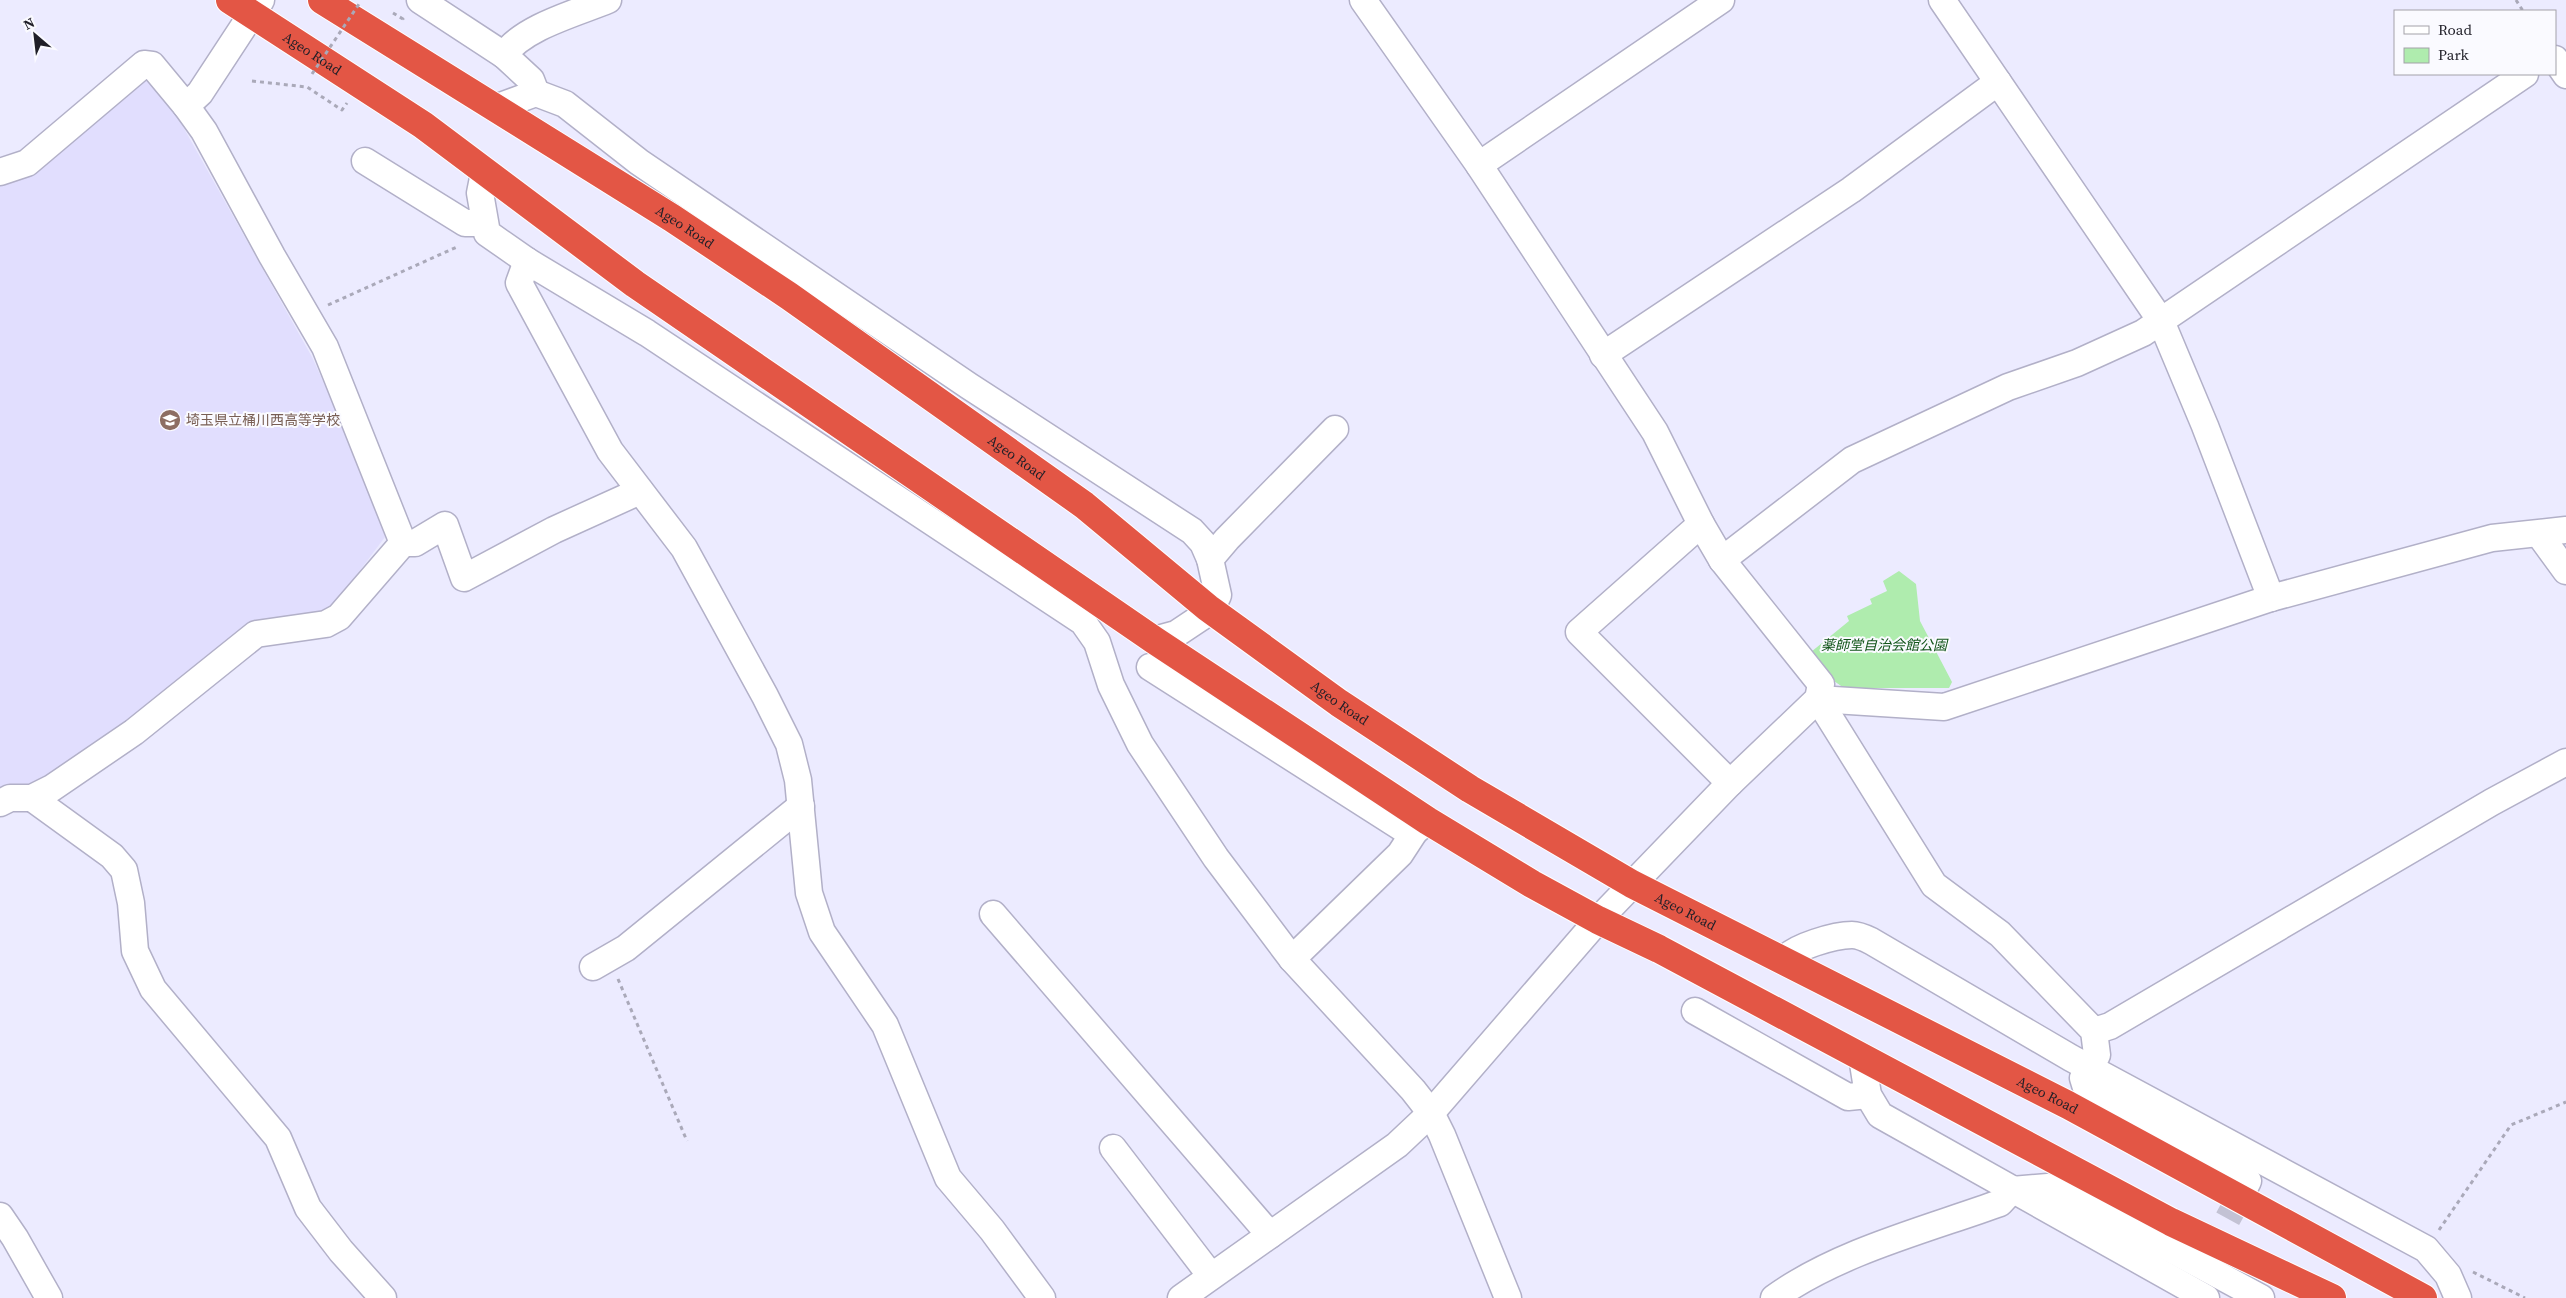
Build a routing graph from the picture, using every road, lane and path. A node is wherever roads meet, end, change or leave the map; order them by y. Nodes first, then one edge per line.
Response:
1 (322, 0) edge
2 (420, 0) edge
3 (608, 0) edge
4 (1363, 0) edge
5 (1721, 0) edge
6 (1942, 0) edge
7 (247, 4) edge
8 (359, 4) dead end
9 (504, 55) junction
10 (2556, 60) edge
11 (312, 74) dead end
12 (2524, 75) edge
13 (2566, 75) edge
14 (252, 81) dead end
15 (1998, 82) junction
16 (307, 87) dead end
17 (536, 93) junction
18 (186, 106) junction
19 (495, 108) junction
20 (365, 161) dead end
21 (1479, 165) junction
22 (0, 172) edge
23 (484, 173) junction
24 (486, 228) junction
25 (527, 261) junction
26 (307, 315) junction
27 (2161, 321) junction
28 (1603, 355) junction
29 (1335, 429) dead end
30 (640, 491) junction
31 (1701, 524) junction
32 (2566, 530) edge
33 (2539, 534) junction
34 (403, 543) junction
35 (1210, 559) junction
36 (1722, 560) junction
37 (2566, 571) edge
38 (2271, 598) junction
39 (1212, 610) junction
40 (1154, 640) junction
41 (1150, 667) dead end
42 (1818, 698) junction
43 (2566, 762) edge
44 (1730, 783) junction
45 (32, 798) junction
46 (0, 803) edge
47 (801, 806) junction
48 (1421, 826) junction
49 (1632, 884) junction
50 (992, 914) dead end
51 (1598, 920) junction
52 (1292, 959) junction
53 (1784, 960) junction
54 (601, 962) joint
55 (1695, 1011) dead end
56 (2094, 1032) junction
57 (1862, 1057) junction
58 (2089, 1067) junction
59 (1868, 1095) junction
60 (2566, 1102) edge
61 (1431, 1113) junction
62 (688, 1141) dead end
63 (1113, 1148) dead end
64 (2244, 1189) dead end
65 (2012, 1190) junction
66 (0, 1216) edge
67 (1270, 1235) junction
68 (2426, 1249) junction
69 (1212, 1276) junction
70 (2453, 1286) edge
71 (49, 1298) edge
72 (383, 1298) edge
73 (1042, 1298) edge
74 (1181, 1298) edge
75 (1508, 1298) edge
76 (1774, 1298) edge
77 (2206, 1298) edge
78 (2261, 1298) edge
79 (2332, 1298) edge
80 (2423, 1298) edge
81 (2525, 1298) edge

1 - 19 highway, Ageo Road
2 - 9 street
3 - 9 street
4 - 21 street
5 - 21 street
6 - 15 street
7 - 18 street
7 - 23 highway, Ageo Road
8 - 11 path, bridge
9 - 17 street
10 - 13 street
12 - 27 street
14 - 16 path
15 - 27 street
15 - 28 street
17 - 19 street
17 - 35 street
18 - 22 street
18 - 26 street
19 - 39 highway, Ageo Road
20 - 24 street
21 - 28 street
23 - 24 street
23 - 40 highway, Ageo Road
24 - 25 street
24 - 26 path
25 - 30 street
25 - 52 street
26 - 34 street
27 - 36 street
27 - 38 street
28 - 31 street
29 - 35 street
30 - 34 street
30 - 47 street
31 - 36 street
31 - 44 street
32 - 33 street
33 - 37 street
33 - 38 street
34 - 45 street
35 - 39 street
36 - 42 street
38 - 42 street
39 - 40 street
39 - 49 highway, Ageo Road
40 - 48 highway, Ageo Road
41 - 48 street
42 - 44 street
42 - 56 street
43 - 56 street
44 - 49 street
45 - 46 street
45 - 72 street
47 - 54 street
47 - 73 street
48 - 51 highway, Ageo Road
48 - 52 street
49 - 51 street
49 - 53 highway, Ageo Road
50 - 67 street
51 - 57 highway, Ageo Road
51 - 61 street
52 - 61 street
53 - 58 street
53 - 80 highway, Ageo Road
54 - 62 path
55 - 59 street
56 - 58 street
57 - 59 street
57 - 79 highway, Ageo Road
58 - 64 street
58 - 68 street
59 - 65 street
60 - 68 path
61 - 67 street
61 - 75 street
63 - 69 street
65 - 76 street
65 - 77 street
65 - 78 street
66 - 71 street
67 - 69 street
68 - 70 street
69 - 74 street
70 - 81 path

